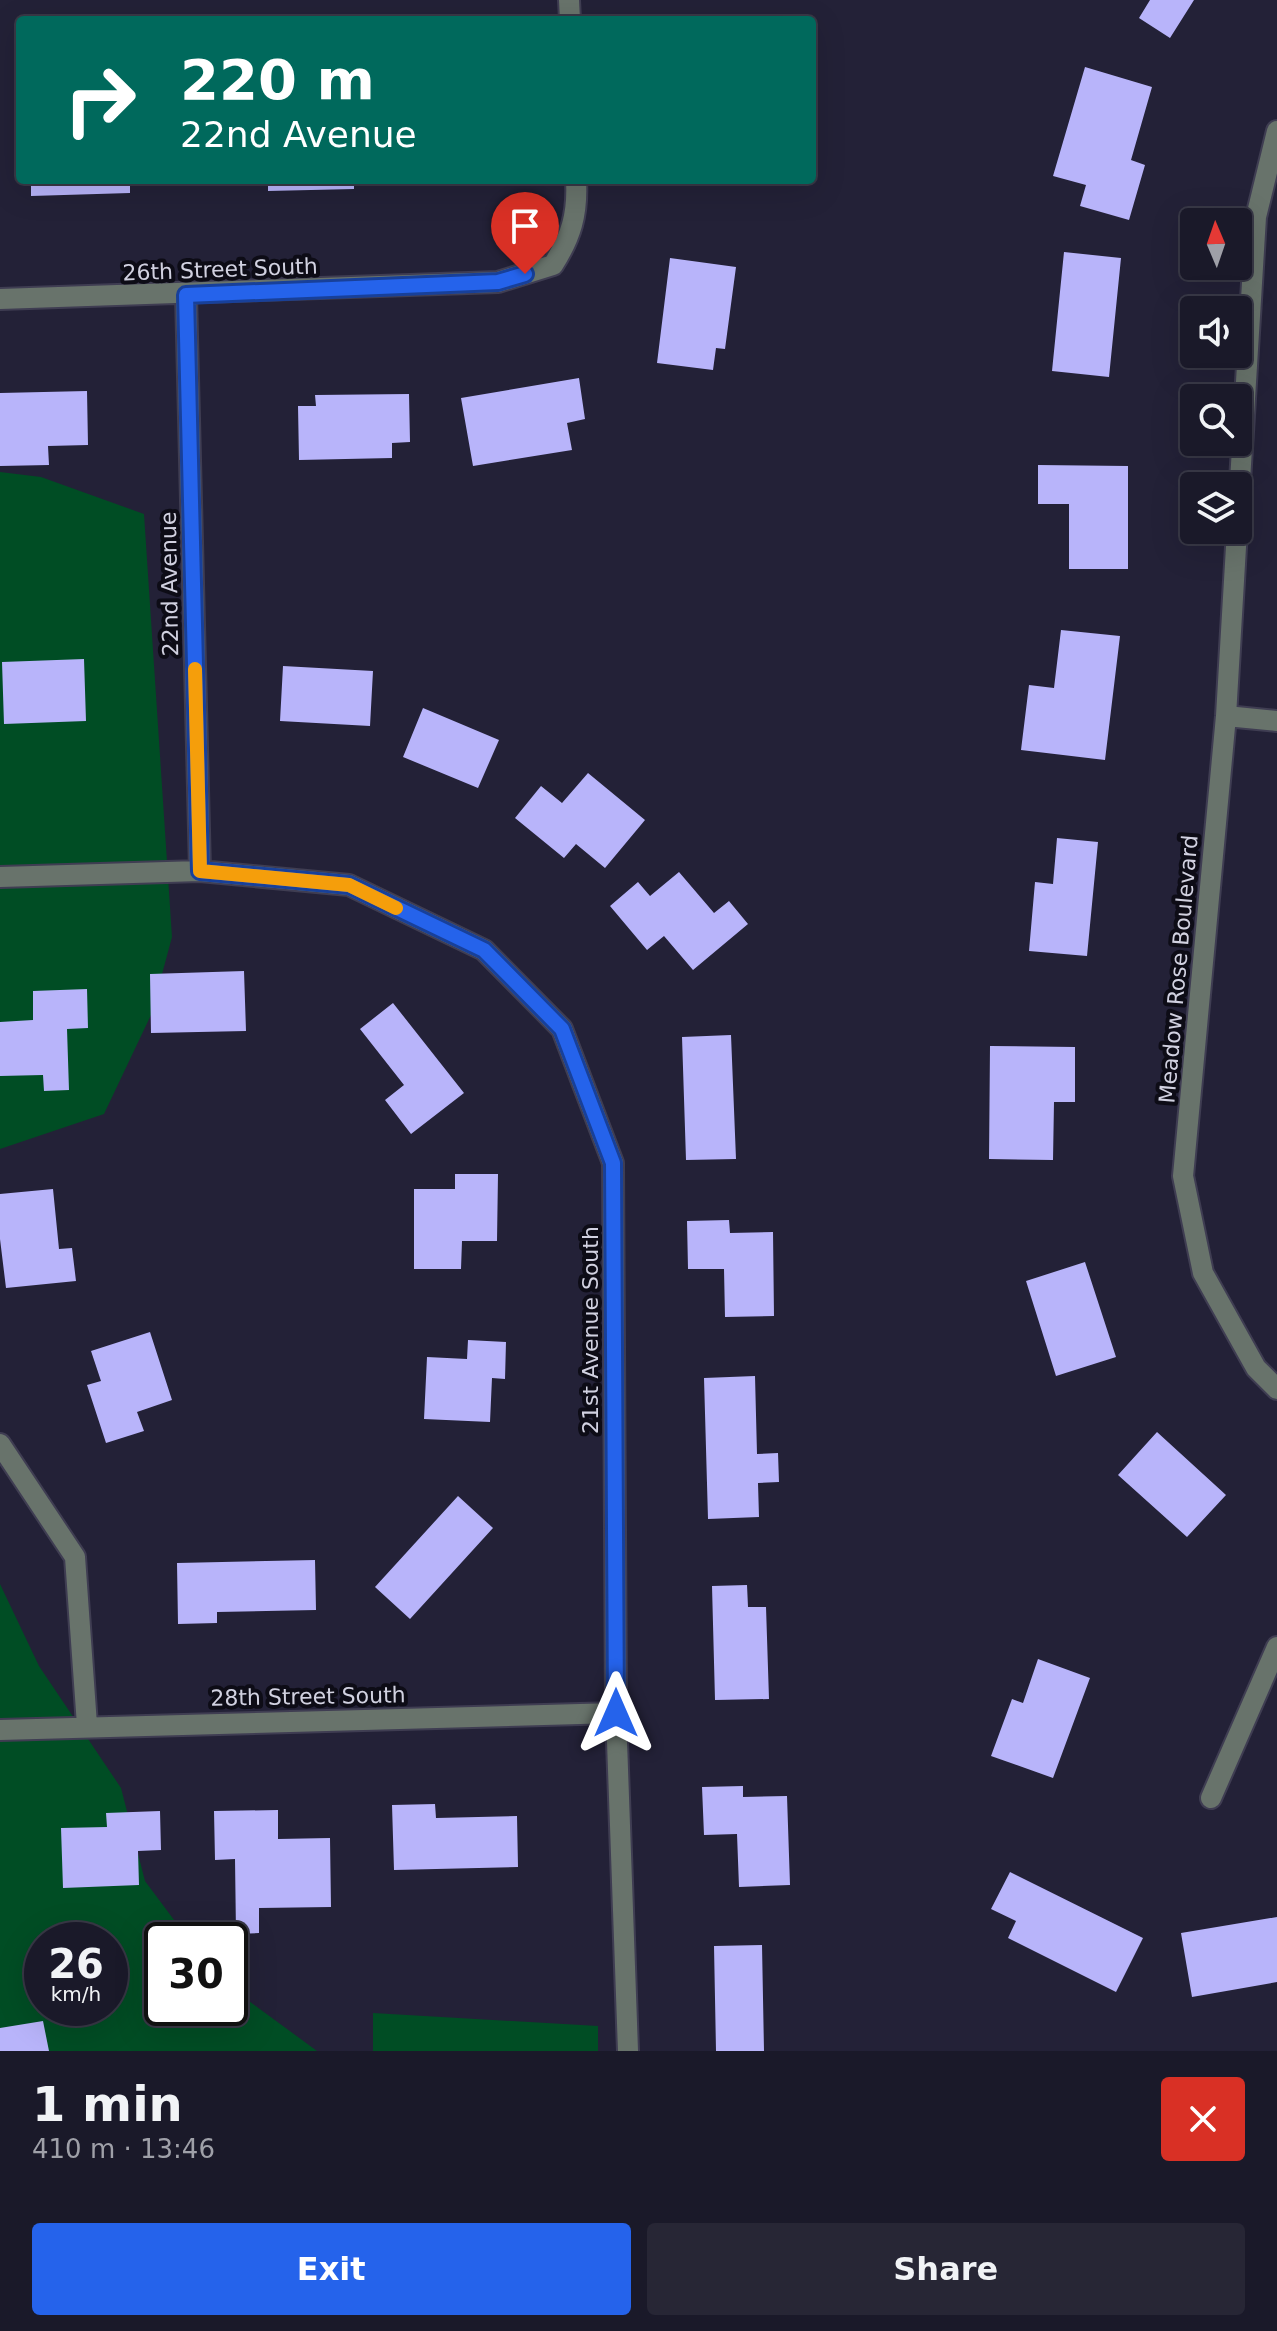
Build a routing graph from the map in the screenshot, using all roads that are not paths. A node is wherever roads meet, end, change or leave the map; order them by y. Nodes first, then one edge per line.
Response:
1 (1277, 131) edge
2 (576, 184) edge
3 (186, 295) junction
4 (0, 299) edge
5 (1241, 472) edge
6 (1236, 544) edge
7 (1226, 716) junction
8 (1277, 721) edge
9 (200, 871) junction
10 (0, 877) edge
11 (1277, 1389) edge
12 (0, 1444) edge
13 (1277, 1647) edge
14 (616, 1713) junction
15 (87, 1725) junction
16 (0, 1730) edge
17 (1211, 1798) dead end
18 (628, 2051) edge

1 - 5 street
2 - 3 street, 26th Street South
3 - 4 street, 26th Street South
3 - 9 street, 22nd Avenue
6 - 7 street, Meadow Rose Boulevard
7 - 8 street
7 - 11 street, Meadow Rose Boulevard
9 - 10 street, 21st Avenue South
9 - 14 street, 21st Avenue South
12 - 15 street
13 - 17 street
14 - 15 street, 28th Street South
14 - 18 street, 21st Avenue South
15 - 16 street, 28th Street South

